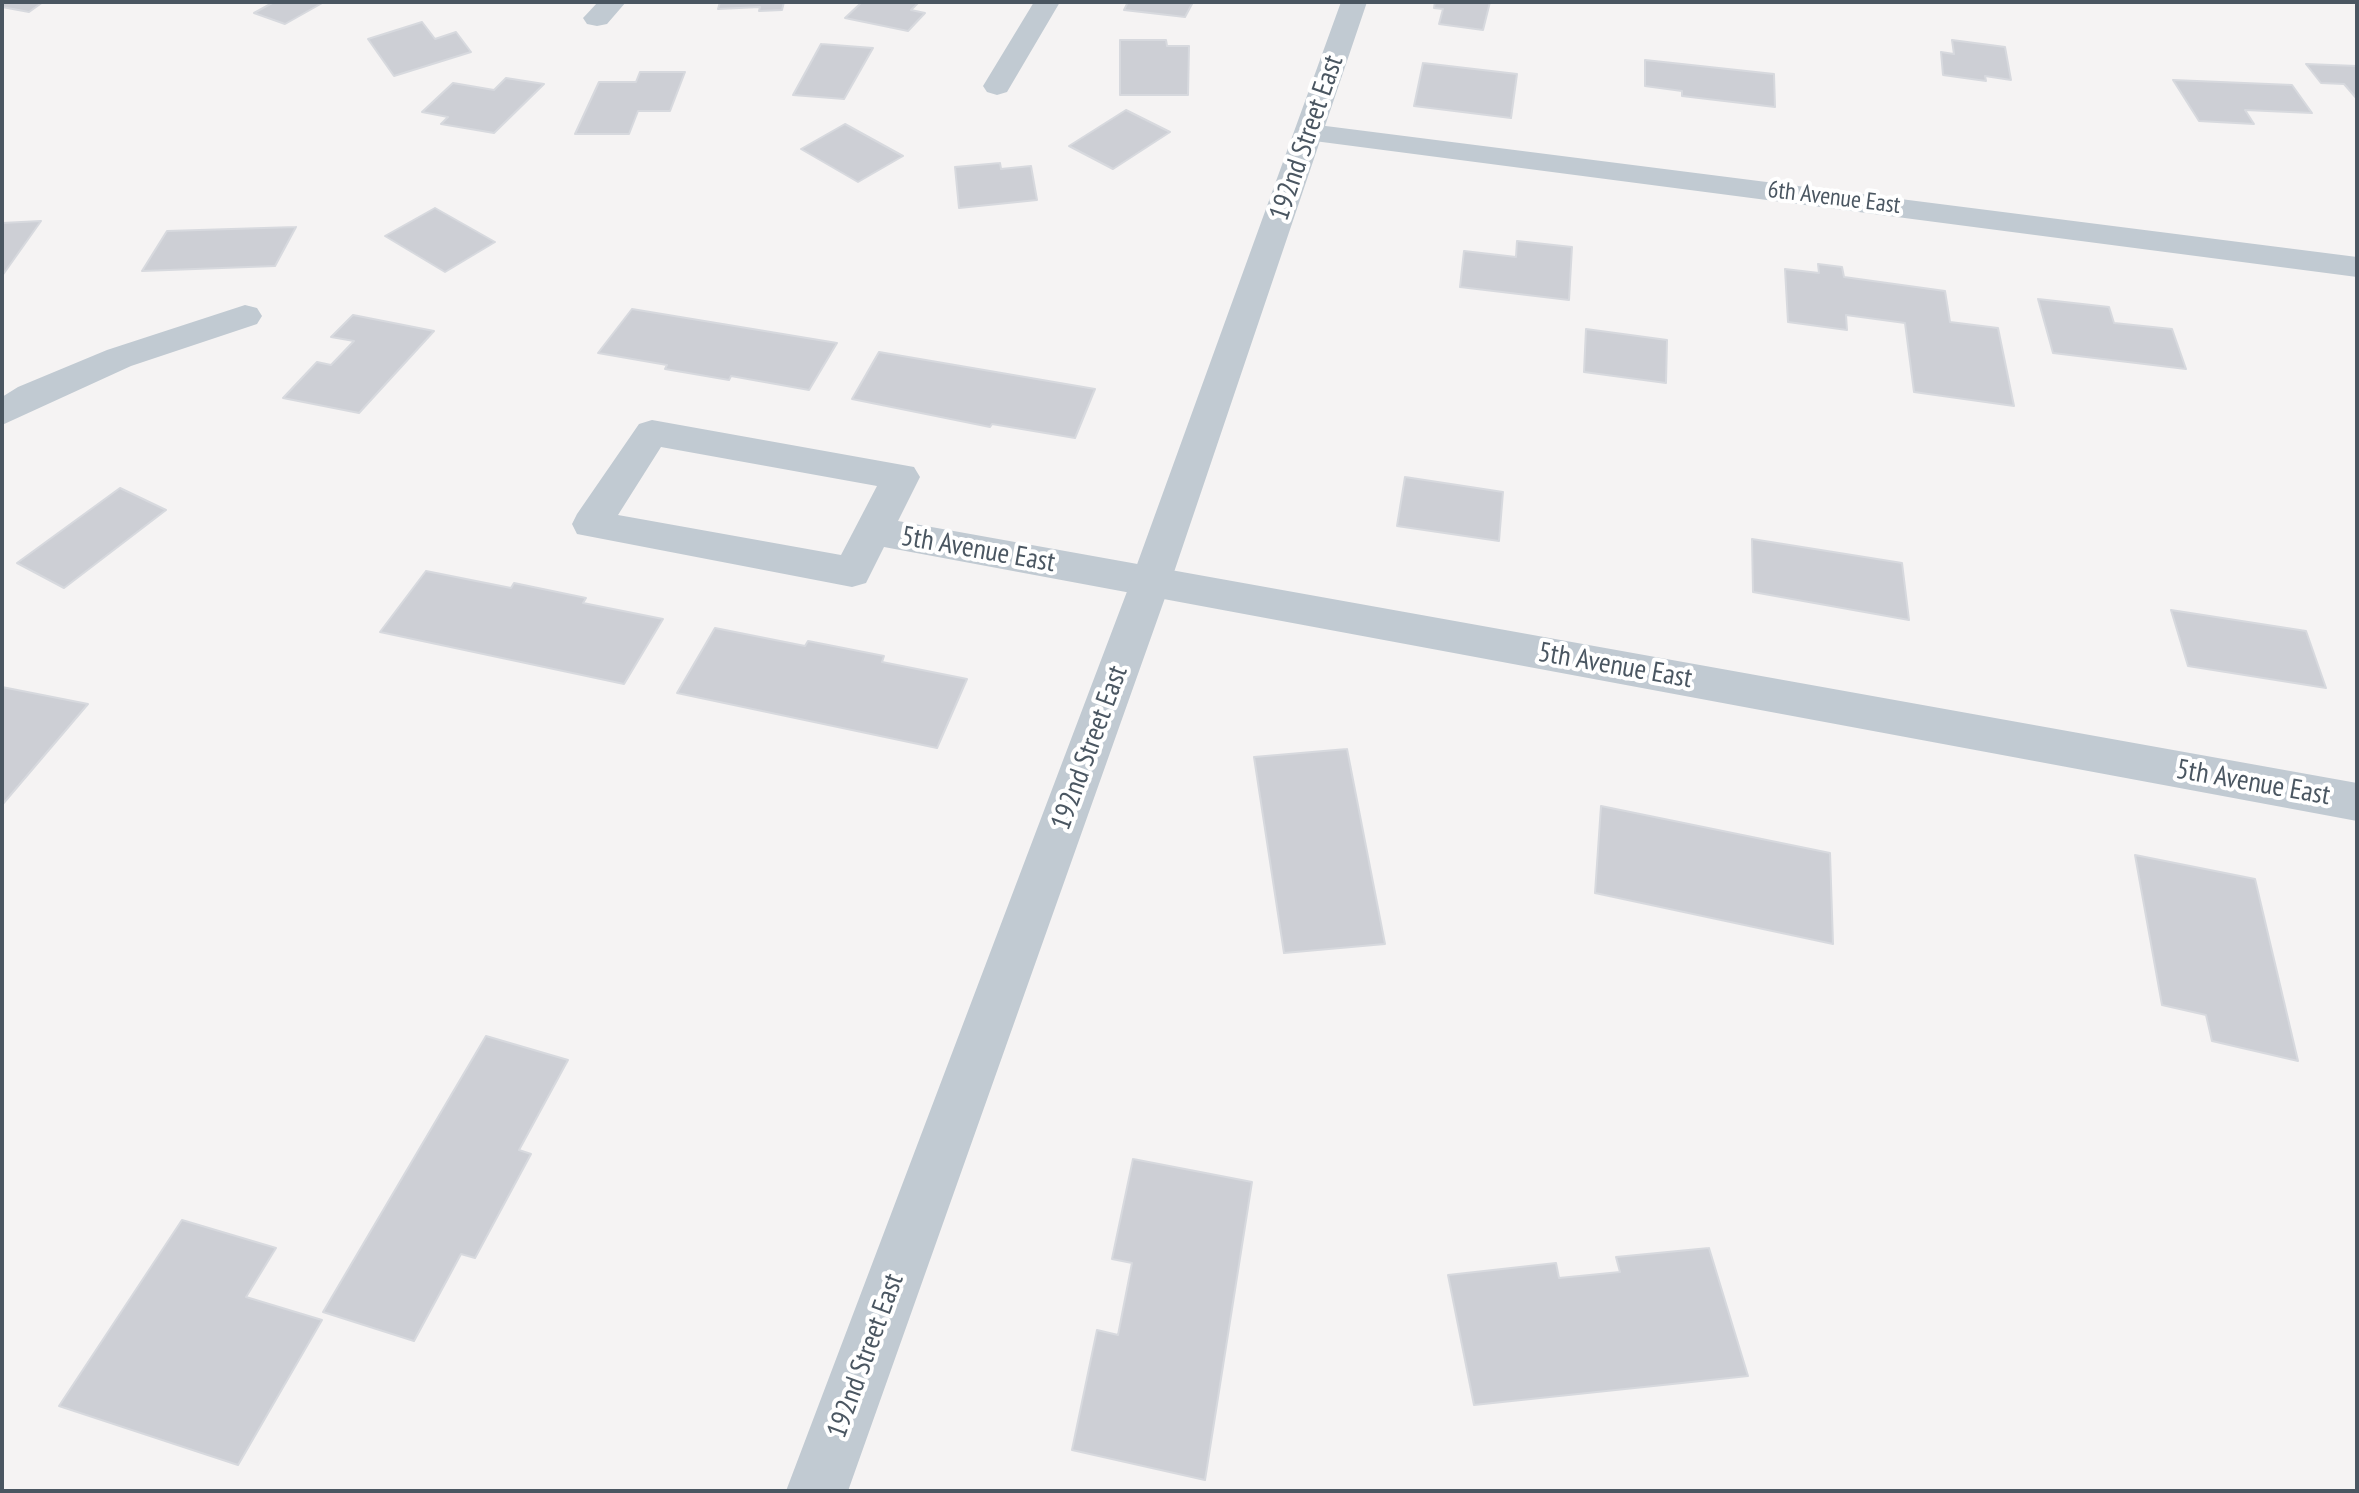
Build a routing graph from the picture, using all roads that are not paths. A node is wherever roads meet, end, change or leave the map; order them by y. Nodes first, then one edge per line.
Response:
1 (1047, 2) edge
2 (1354, 2) edge
3 (997, 86) dead end
4 (1310, 133) junction
5 (2357, 267) edge
6 (245, 316) dead end
7 (2, 413) edge
8 (874, 531) junction
9 (1151, 581) junction
10 (2357, 802) edge
11 (817, 1491) edge

1 - 3 street
2 - 4 street, 192nd Street East
4 - 5 street, 6th Avenue East
4 - 9 street, 192nd Street East
6 - 7 street
8 - 8 street, 5th Avenue East
8 - 9 street, 5th Avenue East
9 - 10 street, 5th Avenue East
9 - 11 street, 192nd Street East

